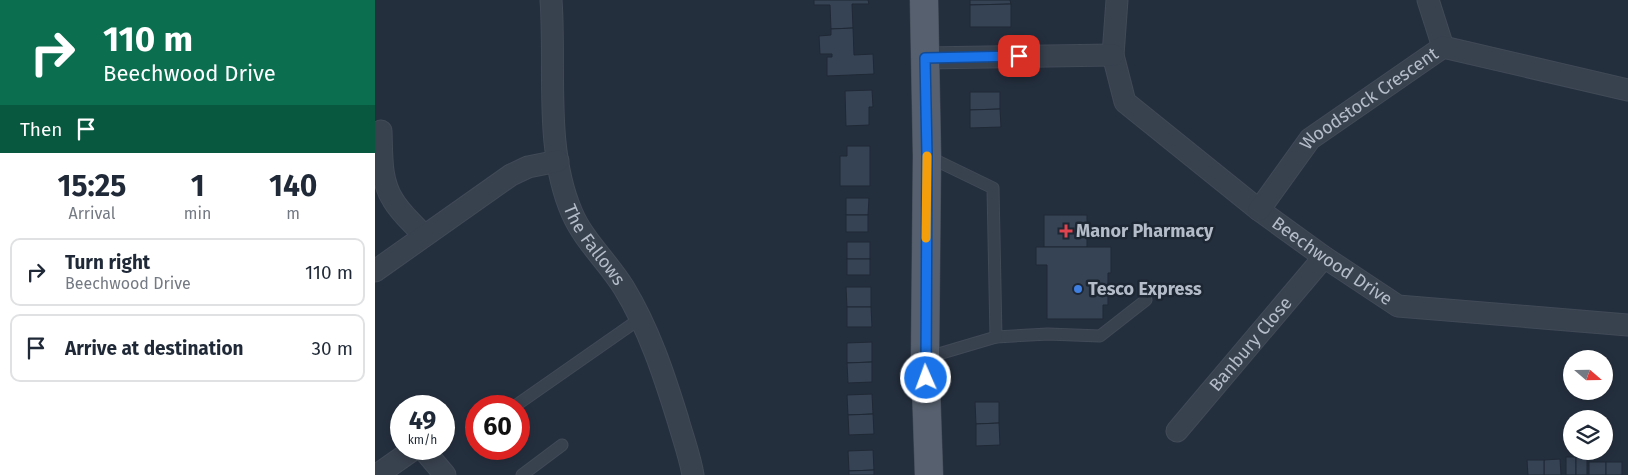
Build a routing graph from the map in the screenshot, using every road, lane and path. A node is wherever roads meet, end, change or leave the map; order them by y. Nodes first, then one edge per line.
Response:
1 (551, 0) edge
2 (924, 0) edge
3 (1117, 0) edge
4 (1428, 0) edge
5 (1443, 47) junction
6 (1113, 55) junction
7 (925, 58) junction
8 (1628, 90) edge
9 (381, 131) dead end
10 (927, 156) junction
11 (557, 161) junction
12 (1259, 210) junction
13 (424, 236) junction
14 (1323, 257) junction
15 (375, 271) edge
16 (1146, 300) dead end
17 (641, 318) junction
18 (1628, 325) edge
19 (996, 337) junction
20 (925, 358) junction
21 (530, 396) edge
22 (1177, 431) dead end
23 (562, 445) dead end
24 (398, 460) edge
25 (432, 460) edge
26 (377, 475) edge
27 (445, 475) edge
28 (523, 475) edge
29 (693, 475) edge
30 (929, 475) edge

1 - 11 street, The Fallows
2 - 7 main road
3 - 6 street, Beechwood Drive
4 - 5 street
5 - 8 street, Woodstock Crescent
5 - 12 street, Woodstock Crescent
6 - 7 street
6 - 12 street, Beechwood Drive
7 - 10 main road
9 - 13 street
10 - 19 lane
10 - 20 main road
11 - 13 street
11 - 17 street, The Fallows
12 - 14 street, Beechwood Drive
13 - 15 street
14 - 18 street, Beechwood Drive
14 - 22 street, Banbury Close
16 - 19 lane
17 - 21 lane
17 - 29 street, The Fallows
19 - 20 lane
20 - 30 main road
23 - 28 lane
24 - 26 street
25 - 27 street

